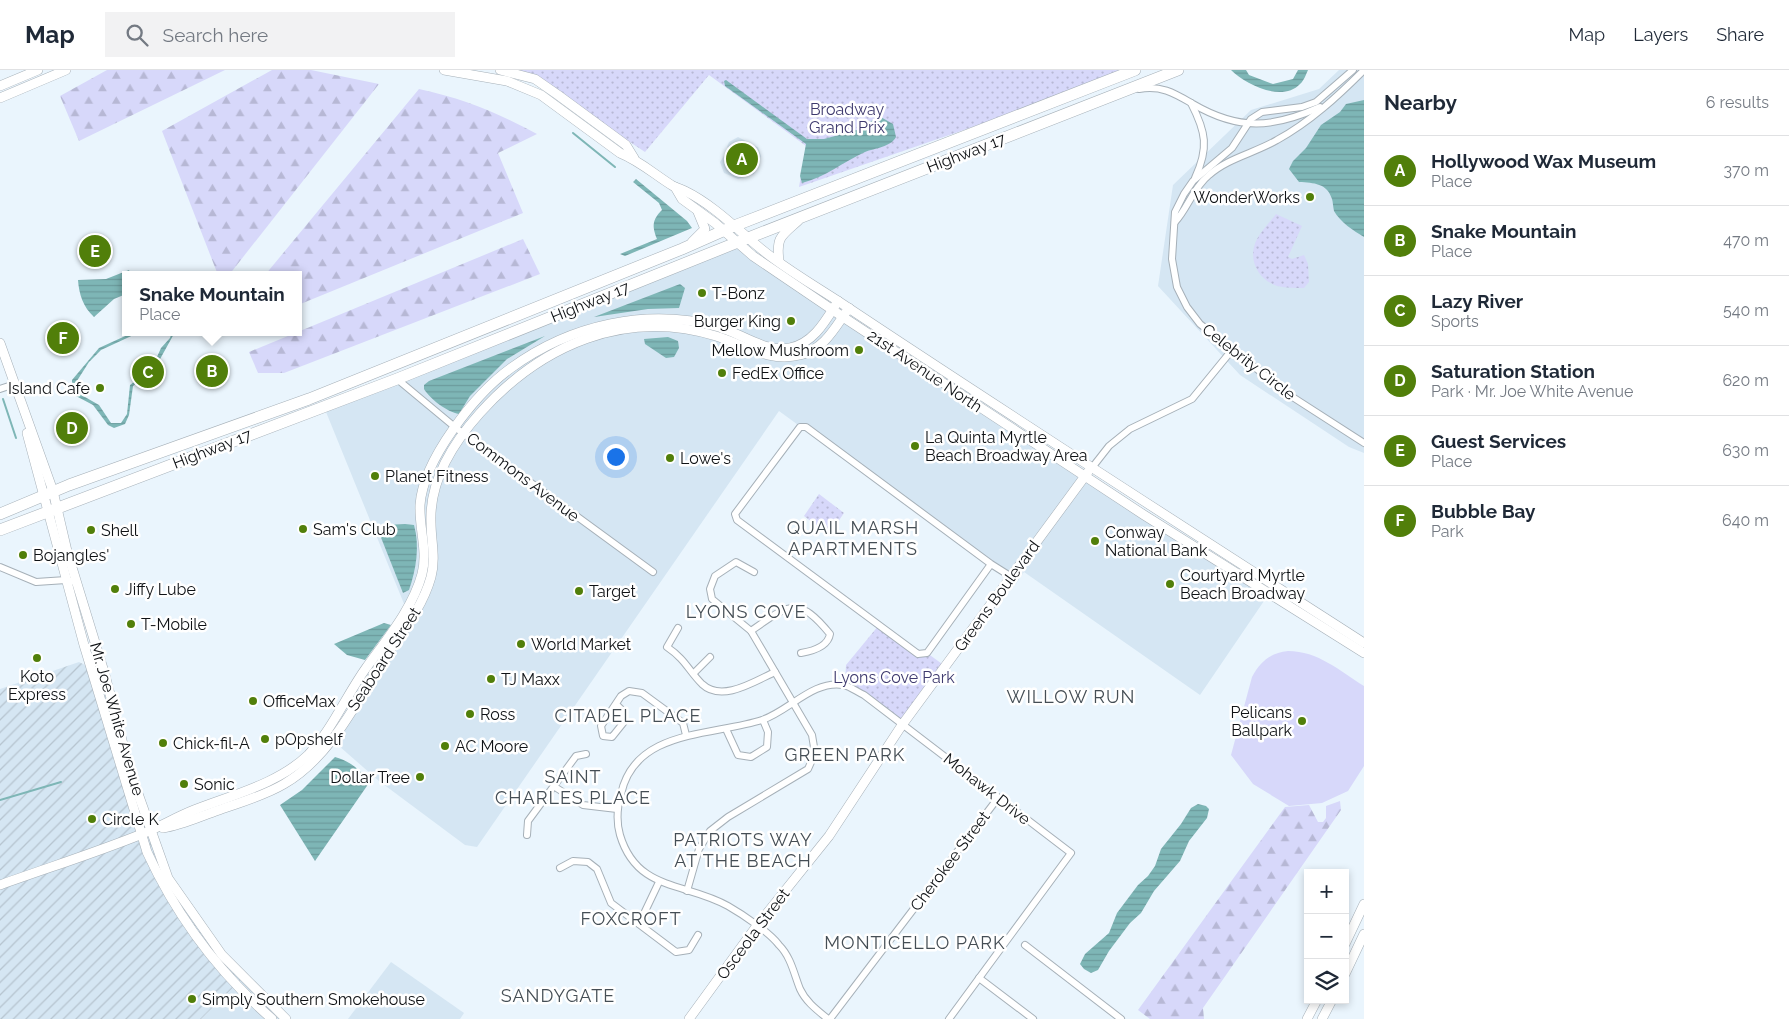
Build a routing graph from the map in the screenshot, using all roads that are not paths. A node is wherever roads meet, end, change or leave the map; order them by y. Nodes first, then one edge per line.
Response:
1 (38, 70) edge
2 (66, 70) edge
3 (444, 70) edge
4 (500, 70) edge
5 (1135, 70) edge
6 (1178, 70) edge
7 (1353, 70) edge
8 (1364, 70) edge
9 (0, 86) edge
10 (1119, 93) junction
11 (0, 98) edge
12 (1191, 103) junction
13 (1326, 104) junction
14 (1249, 123) junction
15 (634, 158) junction
16 (1193, 181) junction
17 (675, 187) junction
18 (697, 210) junction
19 (803, 216) junction
20 (1175, 222) junction
21 (729, 228) junction
22 (742, 240) junction
23 (682, 249) junction
24 (779, 261) junction
25 (838, 301) junction
26 (849, 308) junction
27 (833, 309) junction
28 (843, 317) junction
29 (0, 343) edge
30 (1232, 350) junction
31 (397, 379) junction
32 (15, 384) junction
33 (0, 389) edge
34 (460, 431) junction
35 (1364, 443) edge
36 (1088, 473) junction
37 (49, 502) junction
38 (0, 514) edge
39 (0, 520) edge
40 (0, 530) edge
41 (991, 564) junction
42 (0, 567) edge
43 (653, 572) dead end
44 (754, 572) dead end
45 (1010, 576) junction
46 (66, 580) junction
47 (76, 582) junction
48 (678, 628) dead end
49 (751, 631) junction
50 (1364, 642) edge
51 (801, 653) dead end
52 (1364, 653) edge
53 (710, 657) dead end
54 (775, 672) junction
55 (694, 673) junction
56 (795, 703) junction
57 (616, 704) junction
58 (763, 720) junction
59 (902, 726) junction
60 (726, 729) junction
61 (686, 735) junction
62 (586, 754) dead end
63 (555, 787) junction
64 (998, 798) junction
65 (617, 809) junction
66 (150, 830) junction
67 (140, 835) junction
68 (527, 835) dead end
69 (560, 868) dead end
70 (659, 882) junction
71 (0, 885) edge
72 (687, 891) junction
73 (1364, 904) edge
74 (1361, 915) edge
75 (639, 924) junction
76 (756, 927) junction
77 (1364, 934) edge
78 (698, 936) dead end
79 (1349, 937) edge
80 (1026, 945) dead end
81 (1349, 966) edge
82 (979, 978) junction
83 (1315, 1004) edge
84 (1330, 1004) edge
85 (272, 1019) edge
86 (286, 1019) edge
87 (689, 1019) edge
88 (829, 1019) edge
89 (949, 1019) edge
90 (1033, 1019) edge
91 (1121, 1019) edge
92 (1307, 1019) edge
93 (1322, 1019) edge

1 - 9 street
2 - 11 street
3 - 15 street, 21st Avenue North
4 - 15 street, 21st Avenue North
5 - 21 highway, Highway 17
6 - 10 highway, Highway 17
7 - 14 street, Celebrity Circle
8 - 13 street
10 - 12 street
10 - 19 highway, Highway 17
12 - 14 street
12 - 16 street
13 - 14 street
13 - 20 street
14 - 16 street, Celebrity Circle
15 - 17 street, 21st Avenue North
16 - 20 street, Celebrity Circle
17 - 18 street, 21st Avenue North
17 - 21 street, 21st Avenue North
18 - 21 street, 21st Avenue North
18 - 23 street
19 - 22 highway, Highway 17
19 - 24 street
20 - 30 street, Celebrity Circle
21 - 22 street, 21st Avenue North
21 - 23 highway, Highway 17
22 - 24 street, 21st Avenue North
22 - 27 street, 21st Avenue North
22 - 31 highway, Highway 17
23 - 37 highway, Highway 17
24 - 25 street, 21st Avenue North
25 - 26 street, 21st Avenue North
25 - 27 street, Seaboard Street
26 - 28 street, Seaboard Street
26 - 36 street, 21st Avenue North
27 - 28 street, 21st Avenue North
27 - 34 street, Seaboard Street
28 - 34 street, Seaboard Street
28 - 36 street, 21st Avenue North
29 - 32 street, Mr. Joe White Avenue
30 - 35 street, Celebrity Circle
30 - 36 street, Greens Boulevard
31 - 34 street, Commons Avenue
31 - 37 highway, Highway 17
32 - 33 street
32 - 37 street, Mr. Joe White Avenue
34 - 43 street, Commons Avenue
34 - 66 street, Seaboard Street
36 - 45 street, Greens Boulevard
36 - 50 street, 21st Avenue North
36 - 52 street, 21st Avenue North
37 - 38 highway, Highway 17
37 - 39 highway
37 - 40 highway, Highway 17
37 - 46 street, Mr. Joe White Avenue
37 - 47 street, Mr. Joe White Avenue
41 - 41 street
41 - 45 street
42 - 46 street
44 - 49 street
45 - 59 street, Greens Boulevard
46 - 47 street
46 - 67 street, Mr. Joe White Avenue
47 - 66 street, Mr. Joe White Avenue
48 - 55 street
49 - 51 street
49 - 54 street
53 - 55 street
54 - 55 street
54 - 56 street
56 - 58 street
56 - 59 street
56 - 72 street
57 - 57 street
57 - 61 street
58 - 60 street
58 - 60 street
59 - 64 street, Mohawk Drive
59 - 76 street, Osceola Street
60 - 61 street
61 - 65 street
62 - 63 street
63 - 65 street
63 - 68 street
64 - 82 street, Mohawk Drive
64 - 88 street, Cherokee Street
65 - 70 street
66 - 67 street, Seaboard Street
66 - 86 street, Mr. Joe White Avenue
67 - 71 street, Seaboard Street
67 - 85 street, Mr. Joe White Avenue
69 - 75 street
70 - 72 street
70 - 75 street
72 - 76 street
73 - 74 street
74 - 79 street
75 - 78 street
76 - 87 street, Osceola Street
76 - 88 street
77 - 81 street
80 - 91 street
82 - 89 street
82 - 90 street
83 - 92 street
84 - 93 street

